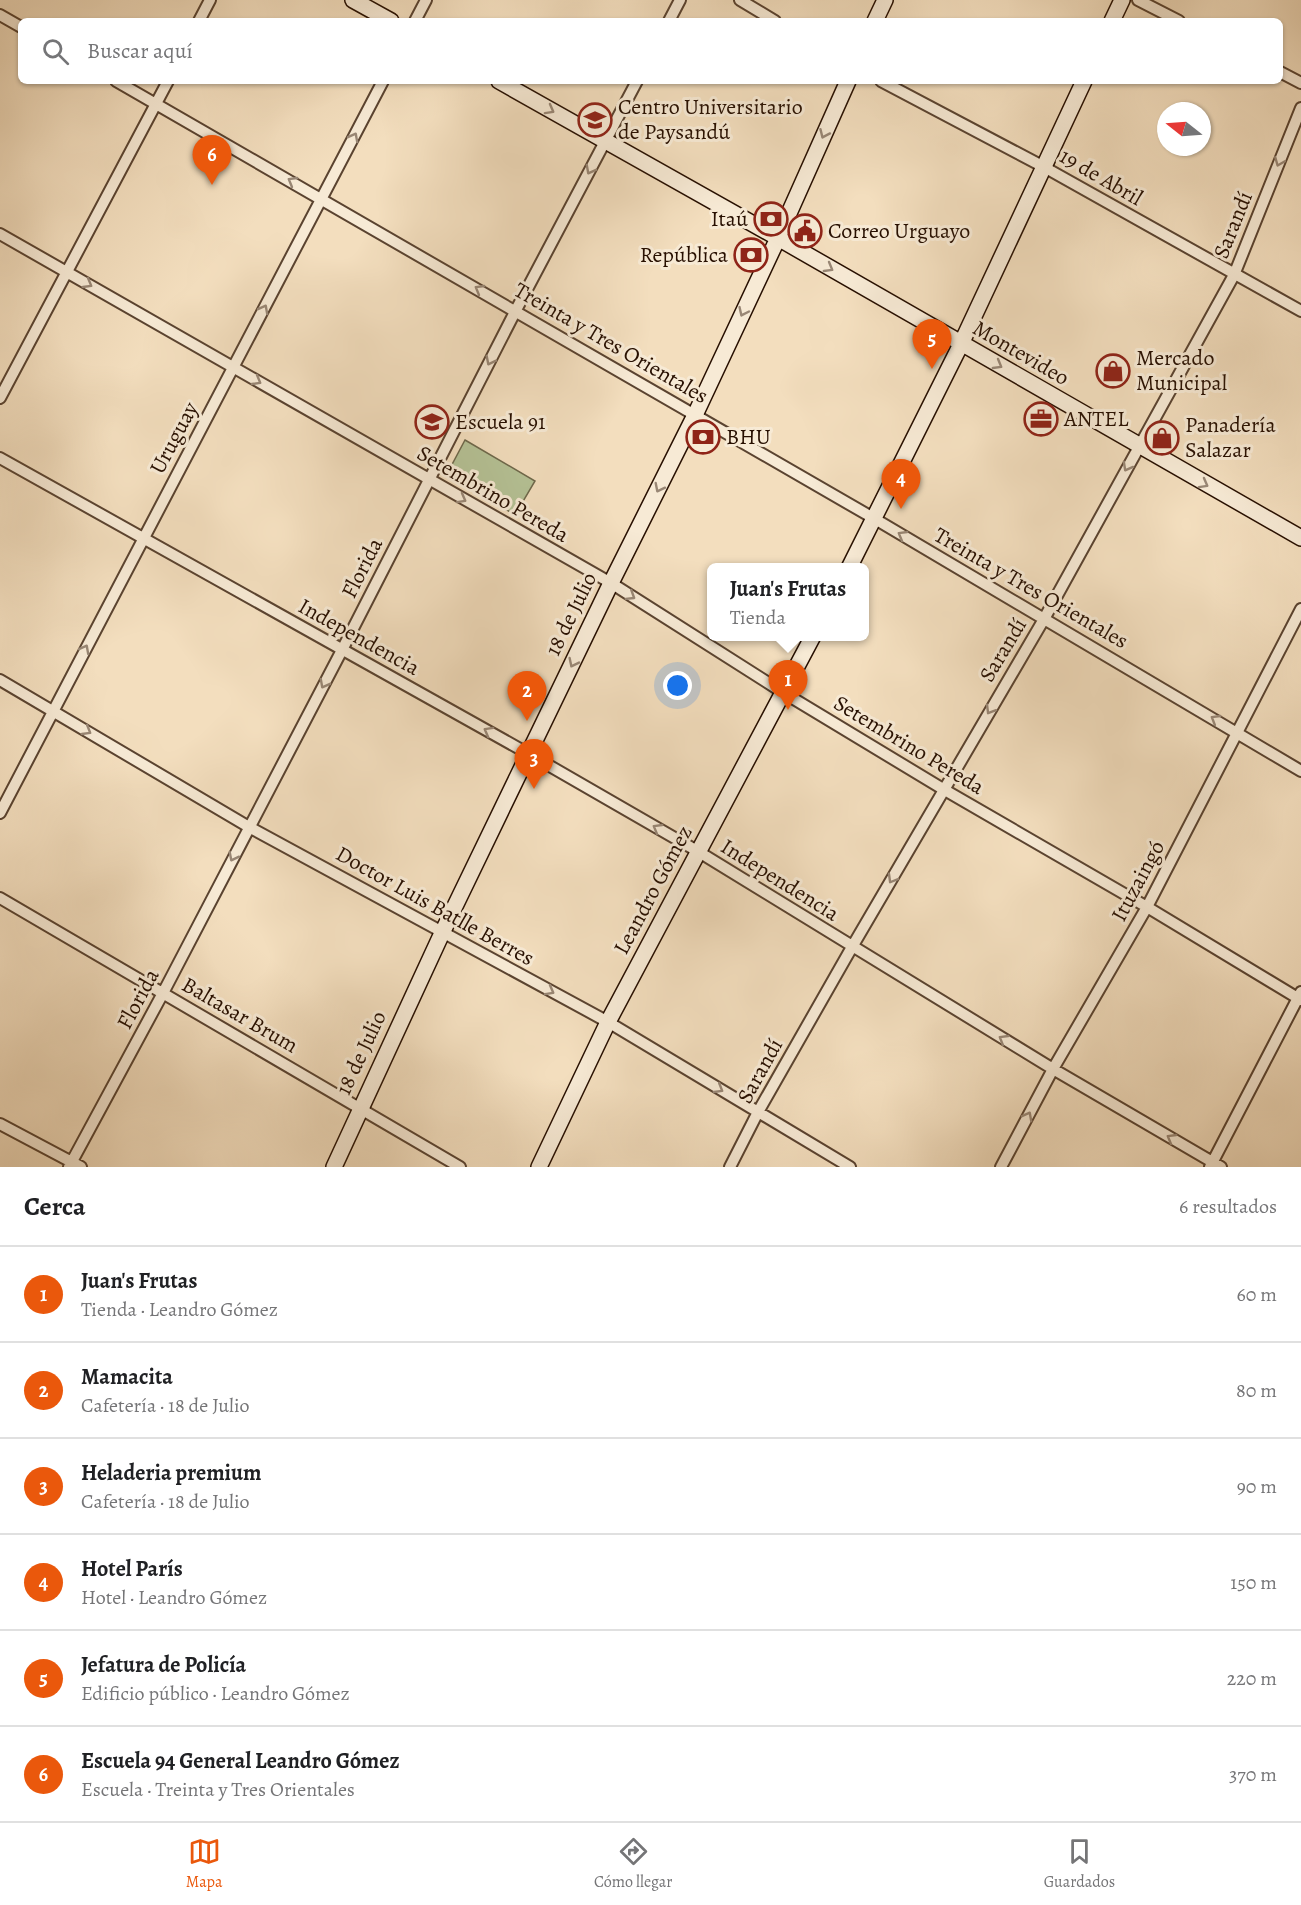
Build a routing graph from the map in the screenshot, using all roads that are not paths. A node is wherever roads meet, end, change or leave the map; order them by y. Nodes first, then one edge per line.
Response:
1 (210, 0) edge
2 (353, 0) edge
3 (426, 0) edge
4 (680, 0) edge
5 (740, 0) edge
6 (885, 0) edge
7 (1122, 0) edge
8 (1137, 0) edge
9 (0, 15) edge
10 (201, 18) edge
11 (386, 18) edge
12 (417, 18) edge
13 (671, 18) edge
14 (770, 18) edge
15 (876, 18) edge
16 (1113, 18) edge
17 (1173, 18) edge
18 (18, 25) edge
19 (1283, 74) edge
20 (1301, 83) edge
21 (121, 84) edge
22 (166, 84) edge
23 (381, 84) edge
24 (504, 84) edge
25 (635, 84) edge
26 (847, 84) edge
27 (886, 84) edge
28 (1083, 84) edge
29 (156, 104) junction
30 (1301, 108) edge
31 (606, 141) junction
32 (1044, 167) junction
33 (322, 198) junction
34 (0, 234) edge
35 (778, 238) junction
36 (67, 272) junction
37 (1234, 275) junction
38 (516, 310) junction
39 (1301, 311) edge
40 (961, 344) junction
41 (233, 368) junction
42 (0, 398) edge
43 (695, 415) junction
44 (1138, 447) junction
45 (0, 458) edge
46 (428, 480) junction
47 (875, 519) junction
48 (1301, 538) edge
49 (143, 539) junction
50 (851, 563) edge
51 (611, 584) junction
52 (1301, 609) edge
53 (1044, 619) junction
54 (810, 641) edge
55 (342, 650) junction
56 (0, 681) edge
57 (784, 693) junction
58 (53, 711) junction
59 (1238, 733) junction
60 (529, 754) junction
61 (1301, 771) edge
62 (943, 789) junction
63 (0, 813) edge
64 (249, 827) junction
65 (699, 852) junction
66 (0, 898) edge
67 (1147, 907) junction
68 (443, 931) junction
69 (852, 947) junction
70 (163, 993) junction
71 (1300, 997) edge
72 (608, 1022) junction
73 (1053, 1070) junction
74 (361, 1108) junction
75 (758, 1112) junction
76 (0, 1124) edge
77 (74, 1165) edge
78 (1215, 1165) edge
79 (334, 1167) edge
80 (460, 1167) edge
81 (539, 1167) edge
82 (730, 1167) edge
83 (850, 1167) edge
84 (1000, 1167) edge

1 - 10 street
2 - 11 street
3 - 12 street
4 - 13 street
5 - 14 street
6 - 15 street
7 - 16 street
8 - 17 street
9 - 18 street
19 - 20 street
21 - 29 street, Treinta y Tres Orientales
22 - 29 street
33 -> 23 street, Uruguay
24 -> 31 street, Montevideo
25 - 31 street, Florida
26 -> 35 street, 18 de Julio
27 - 32 street, 19 de Abril
28 - 32 street
33 -> 29 street, Treinta y Tres Orientales
29 - 36 street
30 -> 37 street, Sarandí
31 - 35 street, Montevideo
31 -> 38 street, Florida
32 - 37 street, 19 de Abril
32 - 40 street
38 -> 33 street, Treinta y Tres Orientales
41 -> 33 street, Uruguay
34 - 36 street, Setembrino Pereda
35 -> 40 street, Montevideo
35 -> 43 street, 18 de Julio
36 -> 41 street, Setembrino Pereda
36 - 42 street
37 - 39 street, 19 de Abril
37 - 44 street, Sarandí
38 - 43 street, Treinta y Tres Orientales
38 -> 46 street, Florida
40 -> 44 street, Montevideo
40 - 47 street
41 -> 46 street, Setembrino Pereda
41 - 49 street, Uruguay
43 - 47 street, Treinta y Tres Orientales
43 -> 51 street, 18 de Julio
44 -> 48 street, Montevideo
44 -> 53 street, Sarandí
45 - 49 street, Independencia
46 -> 51 street, Setembrino Pereda
46 - 55 street, Florida
47 - 50 street
53 -> 47 street, Treinta y Tres Orientales
49 - 55 street, Independencia
58 -> 49 street, Uruguay
51 -> 57 street, Setembrino Pereda
51 -> 60 street, 18 de Julio
52 - 59 street, Ituzaingó
59 -> 53 street, Treinta y Tres Orientales
53 -> 62 street, Sarandí
54 - 57 street, Leandro Gómez
60 -> 55 street, Independencia
55 -> 64 street, Florida
56 - 58 street, Doctor Luis Batlle Berres
57 - 62 street, Setembrino Pereda
57 - 65 street, Leandro Gómez
58 - 63 street, Uruguay
58 -> 64 street, Doctor Luis Batlle Berres
59 - 61 street, Treinta y Tres Orientales
59 - 67 street, Ituzaingó
65 -> 60 street, Independencia
60 - 68 street, 18 de Julio
62 - 67 street, Setembrino Pereda
62 -> 69 street, Sarandí
64 - 68 street, Doctor Luis Batlle Berres
64 -> 70 street, Florida
65 - 69 street, Independencia
65 - 72 street, Leandro Gómez
66 - 70 street, Baltasar Brum
67 - 71 street, Setembrino Pereda
67 - 73 street, Ituzaingó
68 -> 72 street, Doctor Luis Batlle Berres
68 - 74 street, 18 de Julio
73 -> 69 street, Independencia
69 - 75 street, Sarandí
70 - 74 street, Baltasar Brum
70 - 77 street, Florida
71 - 78 street
72 -> 75 street, Doctor Luis Batlle Berres
72 - 81 street, Leandro Gómez
78 -> 73 street, Independencia
84 -> 73 street, Ituzaingó
74 - 79 street, 18 de Julio
74 - 80 street, Baltasar Brum
75 - 82 street, Sarandí
75 - 83 street, Doctor Luis Batlle Berres
76 - 77 street

